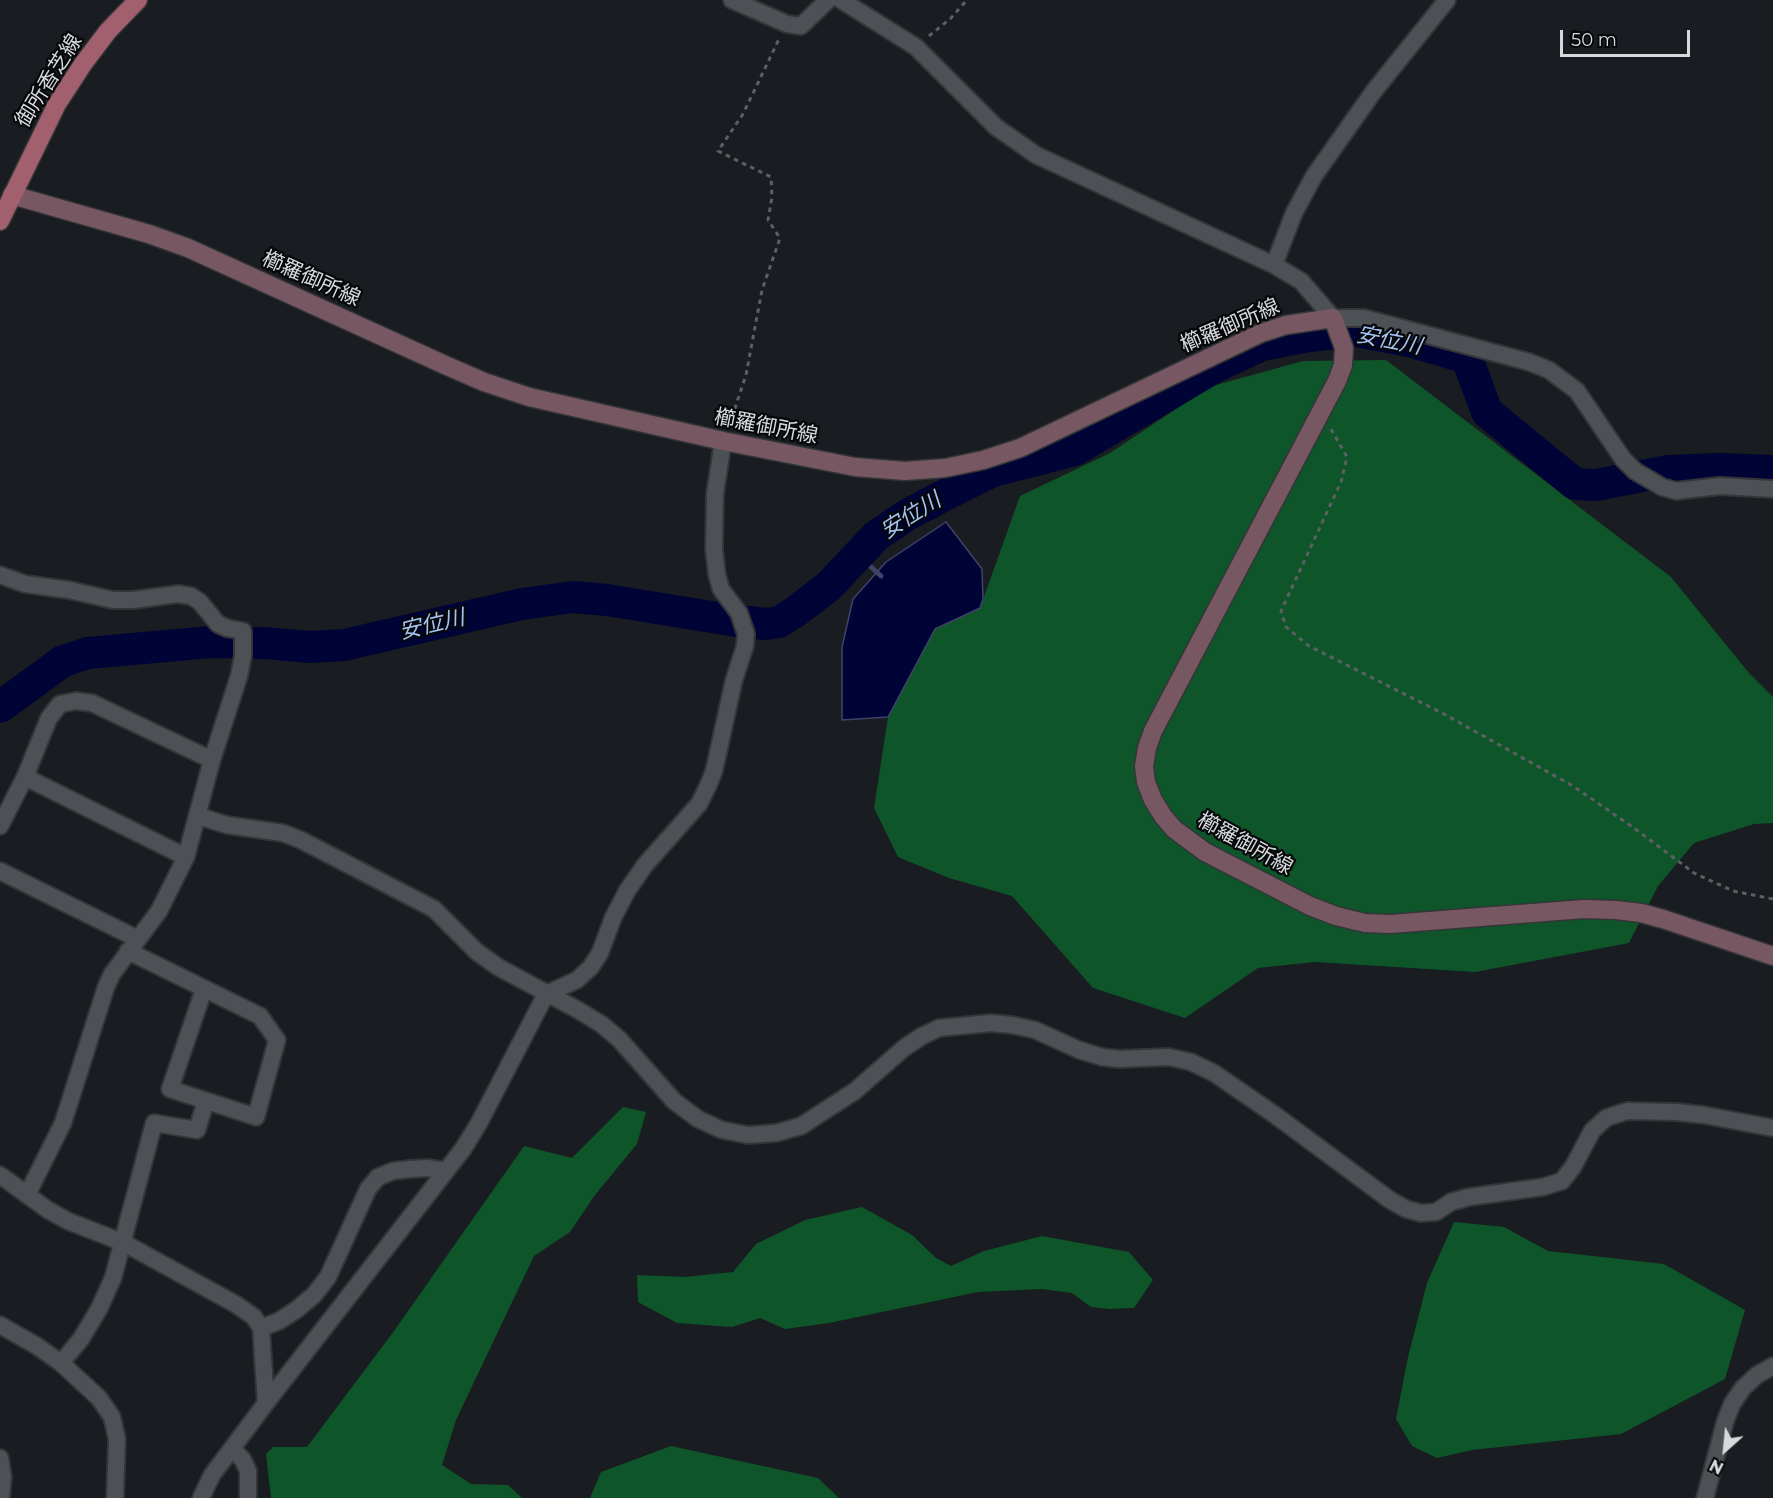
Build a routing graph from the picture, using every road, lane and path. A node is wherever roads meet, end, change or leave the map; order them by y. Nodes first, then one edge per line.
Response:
1 (138, 0) edge
2 (732, 0) edge
3 (828, 0) edge
4 (842, 0) edge
5 (967, 0) edge
6 (1447, 0) edge
7 (787, 24) junction
8 (916, 47) junction
9 (6, 193) edge
10 (0, 221) edge
11 (1274, 265) junction
12 (1335, 324) junction
13 (1321, 412) junction
14 (723, 441) junction
15 (1773, 489) edge
16 (0, 575) edge
17 (212, 760) junction
18 (25, 777) junction
19 (198, 816) junction
20 (0, 826) edge
21 (186, 856) junction
22 (0, 871) edge
23 (1773, 899) edge
24 (133, 945) junction
25 (1773, 956) edge
26 (204, 989) junction
27 (546, 994) junction
28 (206, 1101) junction
29 (1773, 1128) edge
30 (446, 1171) junction
31 (0, 1175) edge
32 (27, 1196) junction
33 (124, 1243) junction
34 (0, 1325) edge
35 (261, 1328) junction
36 (61, 1363) junction
37 (1773, 1366) edge
38 (266, 1402) junction
39 (232, 1448) junction
40 (0, 1458) edge
41 (1, 1498) edge
42 (115, 1498) edge
43 (201, 1498) edge
44 (248, 1498) edge
45 (1705, 1498) edge

1 - 9 main road, 御所香芝線
2 - 7 street
3 - 7 street
4 - 8 street
5 - 8 path
6 - 11 street
7 - 14 path
8 - 11 street
9 - 10 main road, 御所香芝線
9 - 14 main road, 櫛羅御所線
11 - 12 street
12 - 13 main road, 櫛羅御所線
12 - 14 main road, 櫛羅御所線
12 - 15 street
13 - 23 path
13 - 25 main road, 櫛羅御所線
14 - 27 street
16 - 17 street
17 - 18 street
17 - 19 street
18 - 20 street
18 - 21 street
19 - 21 street
19 - 27 street
21 - 24 street
22 - 24 street
24 - 26 street
24 - 32 street
26 - 28 street
26 - 28 street
27 - 29 street
27 - 30 street
28 - 33 street
30 - 35 street
30 - 38 street
31 - 32 street
32 - 33 street
33 - 35 street
33 - 36 street
34 - 36 street
35 - 38 street
36 - 42 street
37 - 45 street
38 - 39 street
39 - 43 street
39 - 44 street
40 - 41 street

